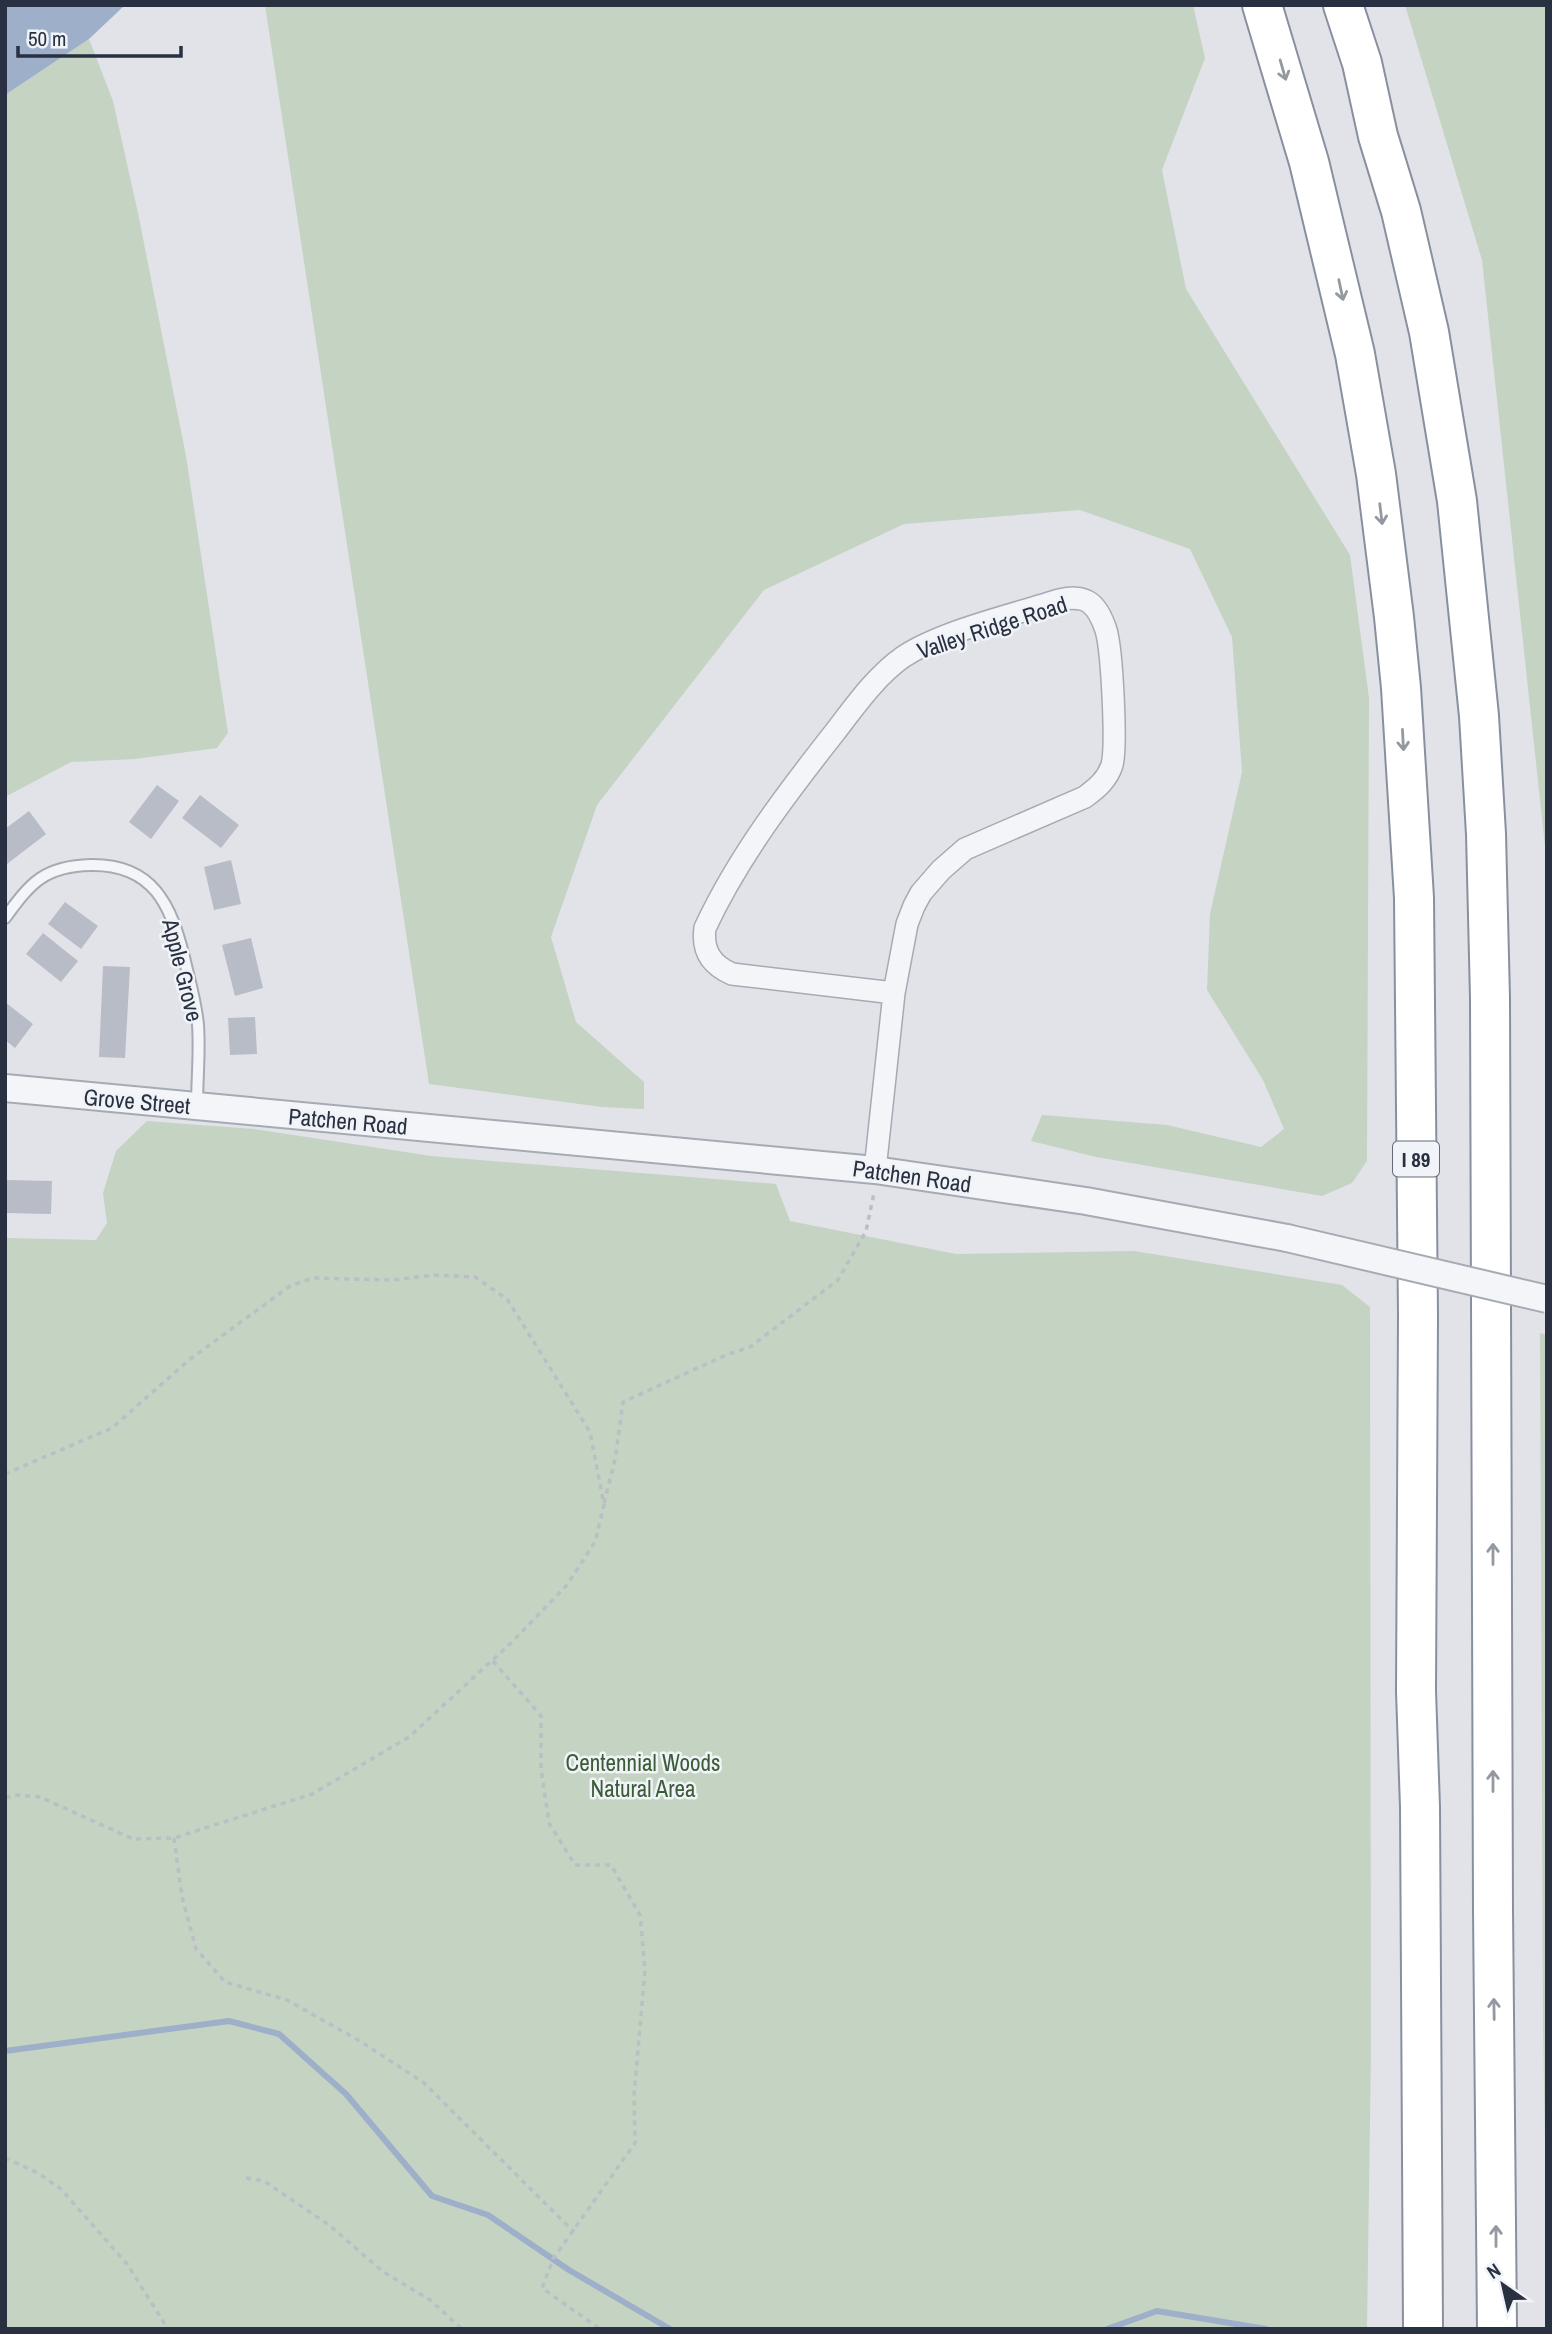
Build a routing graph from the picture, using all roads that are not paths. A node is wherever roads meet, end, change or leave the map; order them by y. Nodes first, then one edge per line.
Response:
1 (1262, 5) edge
2 (1343, 5) edge
3 (5, 918) edge
4 (894, 993) junction
5 (5, 1088) edge
6 (197, 1106) junction
7 (268, 1114) joint
8 (875, 1170) junction
9 (1547, 1299) edge
10 (1423, 2329) edge
11 (1497, 2329) edge

1 -> 10 highway, I 89
11 -> 2 highway
3 - 6 lane, Apple Grove
4 - 4 street, Valley Ridge Road
4 - 8 street, Valley Ridge Road
5 - 6 street, Grove Street
6 - 7 street, Grove Street
7 - 8 street, Patchen Road
8 - 9 street, Patchen Road, bridge

